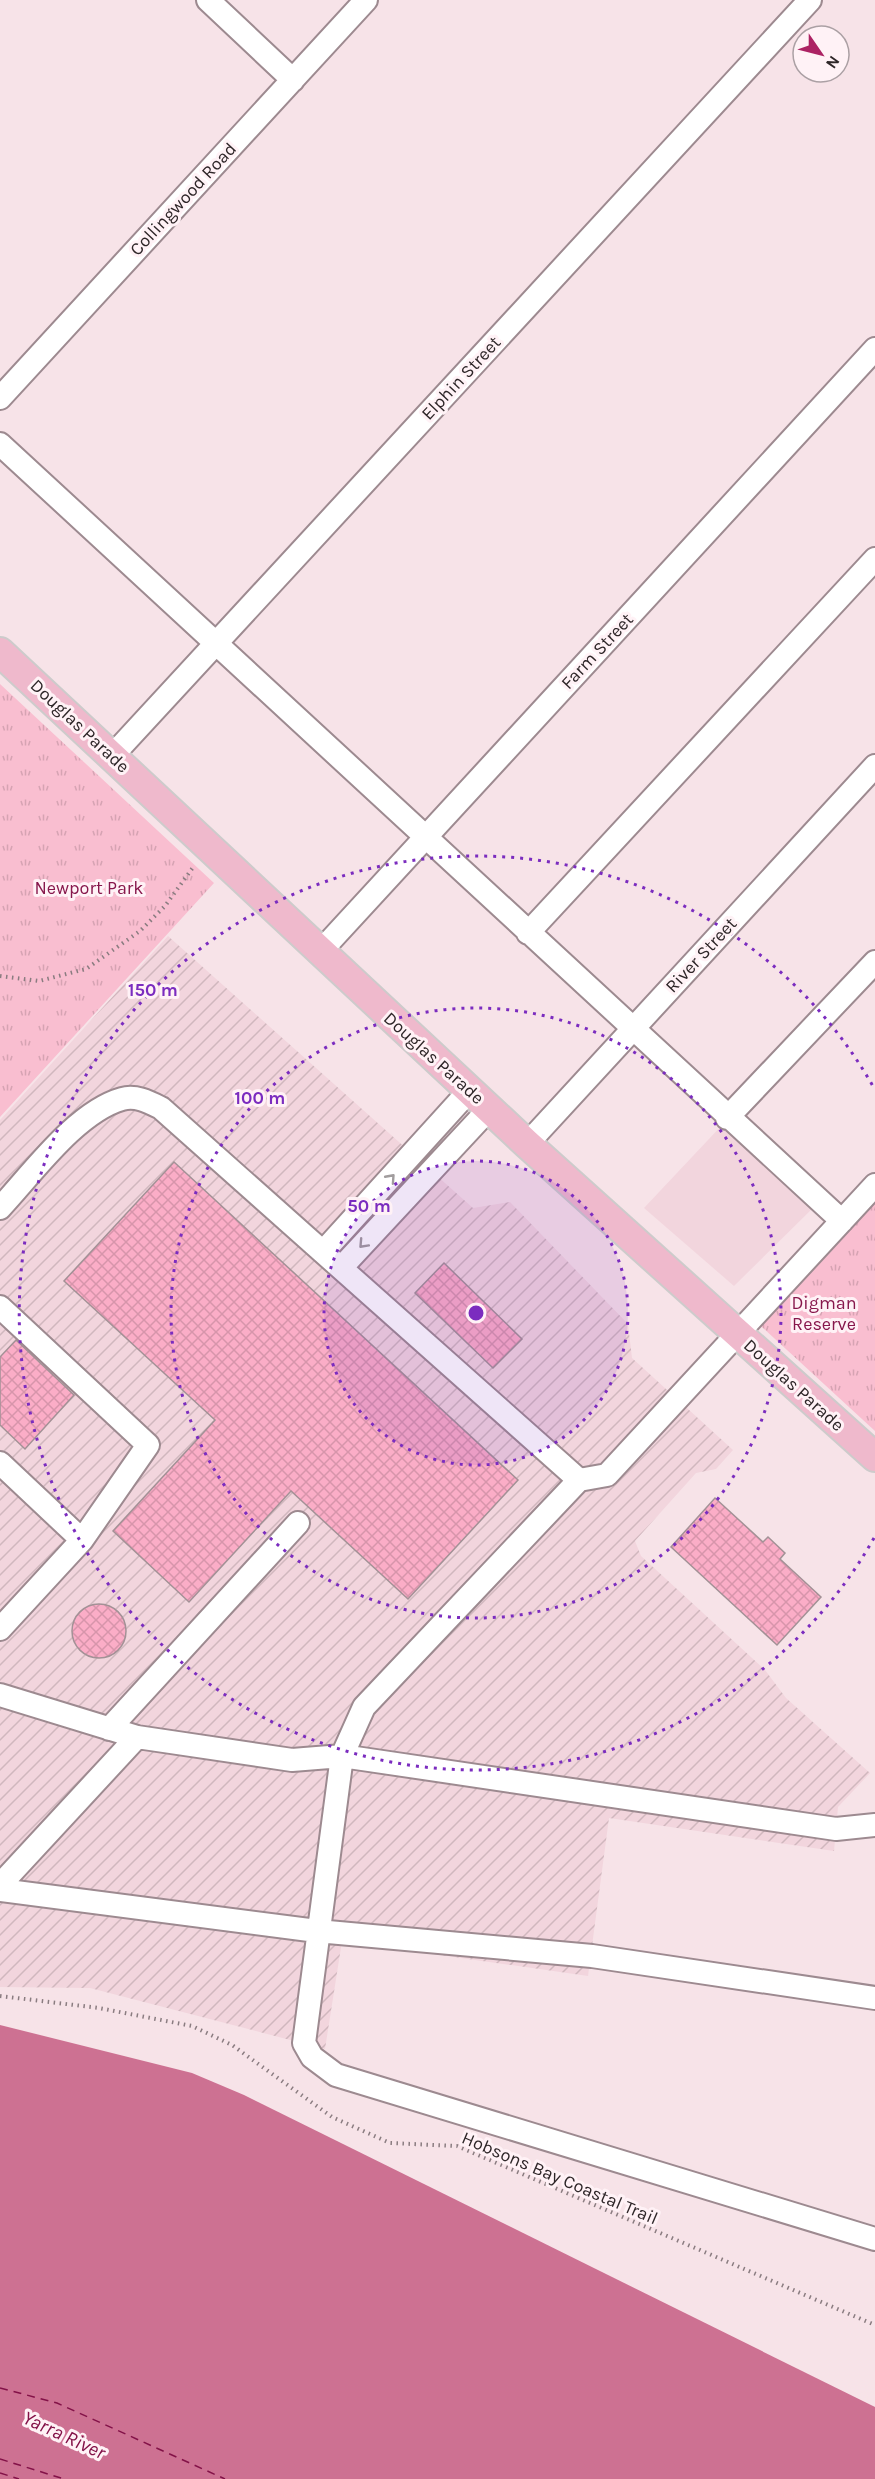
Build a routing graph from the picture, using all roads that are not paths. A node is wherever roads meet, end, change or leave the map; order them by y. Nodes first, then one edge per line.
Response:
1 (208, 0) edge
2 (366, 0) edge
3 (810, 0) edge
4 (293, 80) junction
5 (875, 349) edge
6 (0, 398) edge
7 (0, 444) edge
8 (875, 559) edge
9 (215, 645) junction
10 (0, 652) edge
11 (112, 756) junction
12 (875, 766) edge
13 (425, 837) junction
14 (528, 933) junction
15 (319, 953) junction
16 (875, 962) edge
17 (632, 1029) junction
18 (479, 1100) junction
19 (727, 1118) junction
20 (526, 1144) junction
21 (875, 1185) edge
22 (0, 1208) edge
23 (842, 1221) junction
24 (323, 1252) junction
25 (341, 1268) junction
26 (0, 1307) edge
27 (737, 1334) junction
28 (875, 1457) edge
29 (0, 1463) edge
30 (579, 1480) junction
31 (298, 1523) dead end
32 (82, 1540) junction
33 (0, 1629) edge
34 (0, 1695) edge
35 (109, 1729) junction
36 (137, 1737) junction
37 (342, 1756) junction
38 (875, 1824) edge
39 (0, 1888) edge
40 (317, 1931) junction
41 (875, 1998) edge
42 (875, 2239) edge

1 - 4 street
2 - 4 street, Collingwood Road
3 - 9 street, Elphin Street
4 - 6 street, Collingwood Road
5 - 13 street, Farm Street
7 - 9 street
8 - 14 street
9 - 11 street, Elphin Street
9 - 13 street
10 - 11 main road, Douglas Parade
11 - 15 main road, Douglas Parade
12 - 17 street, River Street
13 - 14 street
13 - 15 street, Farm Street
14 - 17 street
15 - 18 main road, Douglas Parade
16 - 19 street
17 - 19 street
17 - 20 street, River Street
18 - 20 main road, Douglas Parade
24 -> 18 street
18 -> 25 street
19 - 23 street
20 - 27 main road, Douglas Parade
21 - 23 street
22 - 24 street
23 - 27 street
24 - 25 street
25 - 30 street
26 - 32 street
27 - 28 main road, Douglas Parade
27 - 30 street
29 - 32 street
30 - 37 street
31 - 35 street
32 - 33 street
34 - 35 street
35 - 36 street
36 - 37 street
36 - 39 street
37 - 38 street
37 - 40 street
39 - 40 street
40 - 41 street
40 - 42 street

